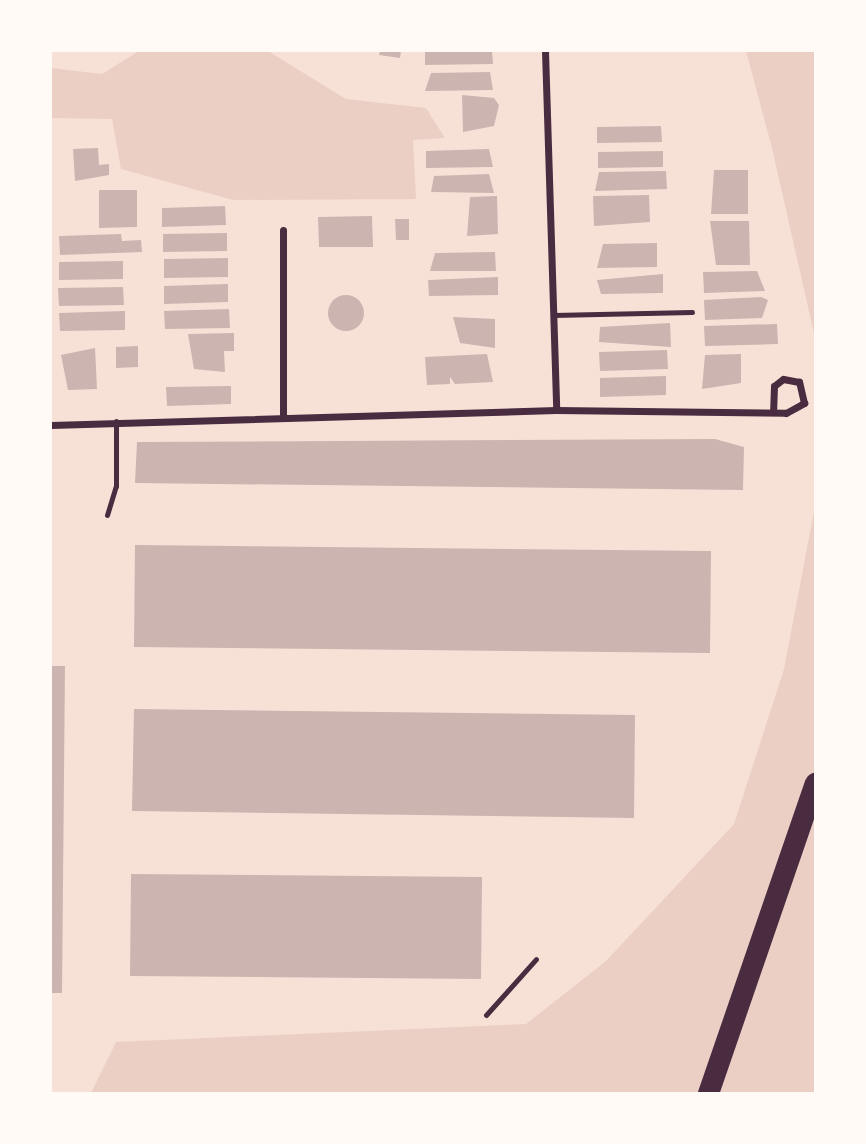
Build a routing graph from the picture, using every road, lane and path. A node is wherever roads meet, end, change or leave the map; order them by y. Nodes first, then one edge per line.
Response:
1 (545, 51) edge
2 (282, 230) dead end
3 (692, 312) dead end
4 (553, 315) junction
5 (556, 410) junction
6 (773, 412) junction
7 (283, 416) junction
8 (116, 420) junction
9 (51, 425) edge
10 (107, 515) dead end
11 (815, 783) edge
12 (536, 959) dead end
13 (485, 1015) dead end
14 (708, 1093) edge

1 - 4 street
2 - 7 street
3 - 4 lane
4 - 5 street
5 - 6 street
5 - 7 street
6 - 6 street
7 - 8 street
8 - 9 street
8 - 10 lane
11 - 14 highway
12 - 13 lane

